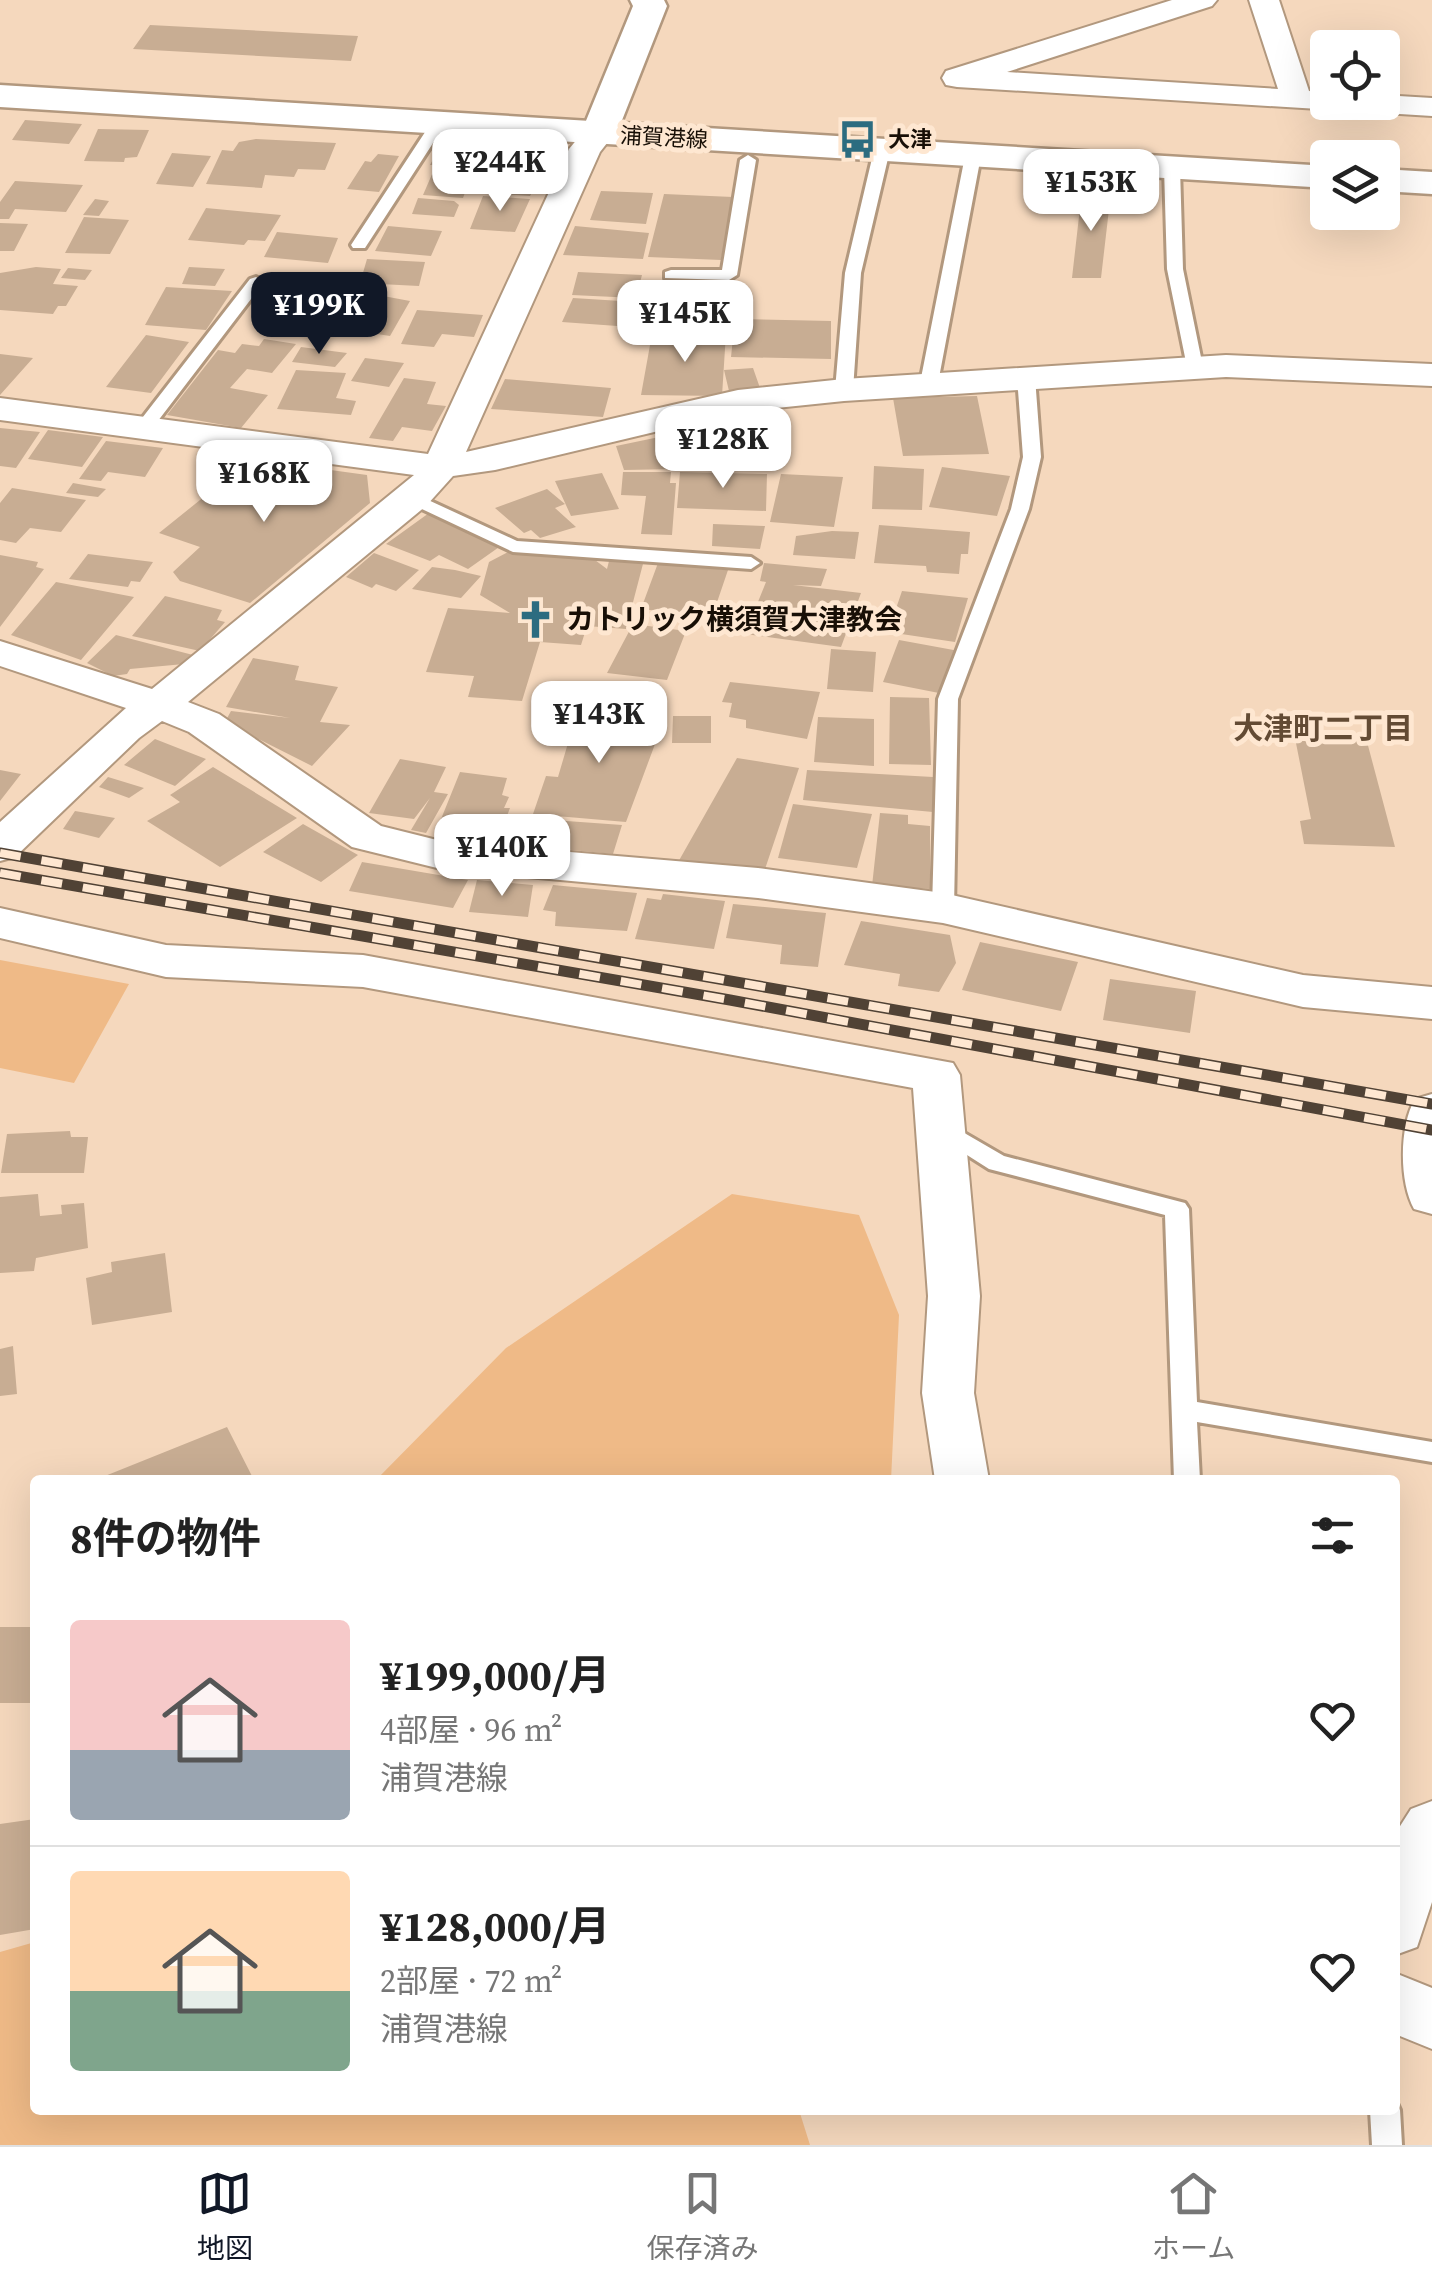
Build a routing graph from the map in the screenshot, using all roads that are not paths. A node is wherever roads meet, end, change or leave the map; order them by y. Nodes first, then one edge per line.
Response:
1 (1202, 0) edge
2 (1264, 0) edge
3 (655, 2) edge
4 (1310, 84) edge
5 (0, 96) edge
6 (1310, 101) edge
7 (1400, 106) edge
8 (1432, 107) edge
9 (438, 122) junction
10 (599, 133) junction
11 (882, 150) junction
12 (973, 156) junction
13 (748, 160) dead end
14 (1172, 168) junction
15 (1310, 176) edge
16 (1400, 181) edge
17 (1432, 183) edge
18 (359, 245) dead end
19 (671, 275) dead end
20 (256, 282) dead end
21 (1196, 367) junction
22 (1432, 375) edge
23 (1026, 377) junction
24 (929, 383) junction
25 (844, 390) junction
26 (0, 409) edge
27 (145, 426) junction
28 (441, 467) junction
29 (412, 498) junction
30 (751, 562) dead end
31 (0, 653) edge
32 (158, 704) junction
33 (0, 847) edge
34 (942, 908) junction
35 (0, 923) edge
36 (1432, 1003) edge
37 (1432, 1111) edge
38 (942, 1128) junction
39 (1432, 1196) edge
40 (1186, 1410) junction
41 (1432, 1452) edge
42 (961, 1475) edge
43 (1188, 1475) edge
44 (1432, 1828) edge
45 (1400, 1907) edge
46 (1400, 2005) edge
47 (1432, 2018) edge
48 (1385, 2115) edge
49 (1388, 2145) edge

1 - 6 street
2 - 4 street
3 - 10 main road
5 - 9 main road, 浦賀港線
7 - 8 street
9 - 10 main road, 浦賀港線
9 - 18 lane
10 - 11 main road, 浦賀港線
10 - 28 street
11 - 12 main road, 浦賀港線
11 - 25 lane
12 - 14 main road, 浦賀港線
12 - 24 lane
13 - 19 lane
14 - 15 main road, 浦賀港線
14 - 21 lane
16 - 17 main road
20 - 27 lane
21 - 22 street
21 - 23 street
23 - 24 street
23 - 34 lane
24 - 25 street
25 - 28 street
26 - 27 street
27 - 28 street
28 - 29 street
29 - 30 lane
29 - 32 street
31 - 32 street
32 - 33 street
32 - 34 street
34 - 36 street
35 - 38 street
37 - 39 street
38 - 40 lane
38 - 42 street
40 - 41 lane
40 - 43 lane
44 - 45 street
46 - 47 street
48 - 49 lane

